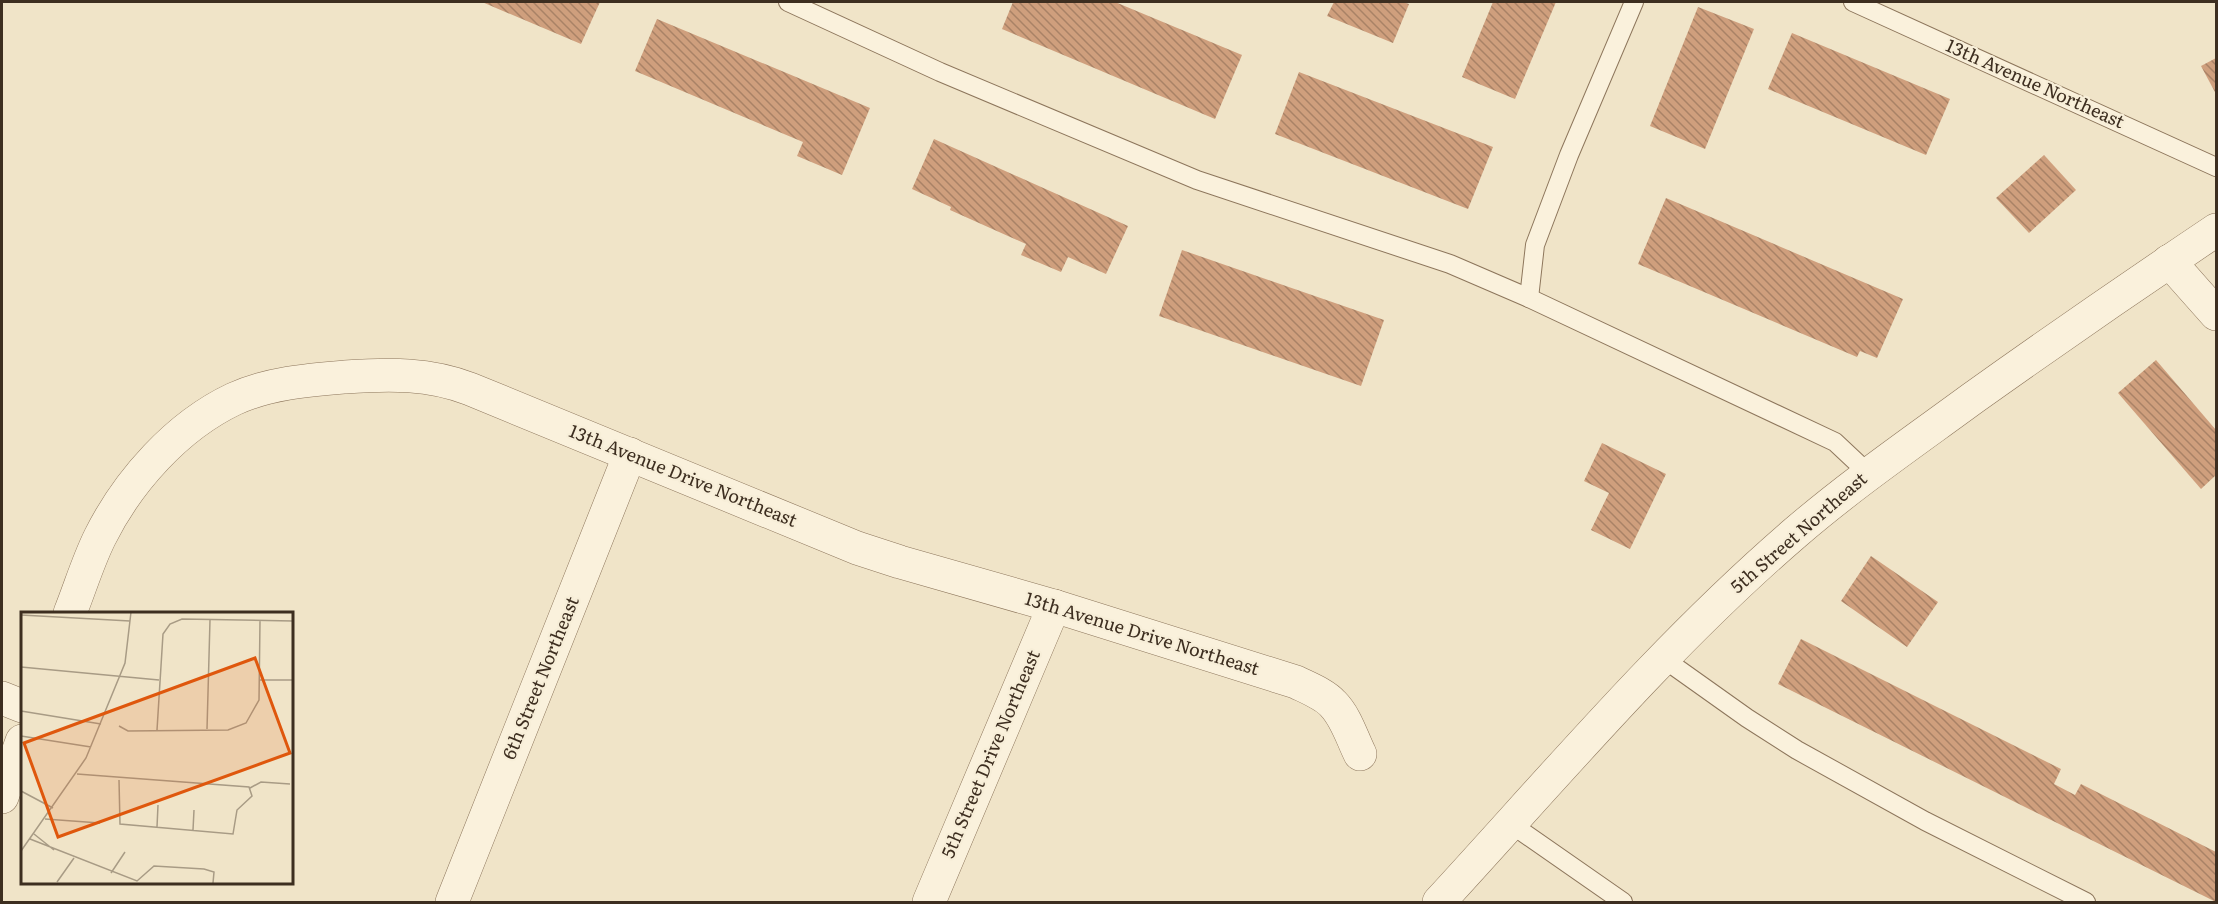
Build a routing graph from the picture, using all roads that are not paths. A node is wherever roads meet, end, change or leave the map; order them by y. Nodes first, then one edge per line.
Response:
1 (788, 2) edge
2 (1634, 2) edge
3 (1853, 2) edge
4 (2217, 167) edge
5 (2217, 230) edge
6 (2169, 261) junction
7 (1529, 298) junction
8 (2217, 314) edge
9 (630, 454) junction
10 (1868, 473) junction
11 (1054, 606) junction
12 (70, 612) edge
13 (1664, 659) junction
14 (2, 698) edge
15 (21, 706) edge
16 (21, 744) edge
17 (1360, 754) dead end
18 (2, 796) edge
19 (1511, 824) junction
20 (452, 903) edge
21 (929, 903) edge
22 (1439, 903) edge
23 (1623, 903) edge
24 (2086, 903) edge

1 - 7 lane
2 - 7 lane
3 - 4 lane, 13th Avenue Northeast
5 - 6 street, 5th Street Northeast
6 - 8 street
6 - 10 street, 5th Street Northeast
7 - 10 lane
9 - 11 street, 13th Avenue Drive Northeast
9 - 12 street, 13th Avenue Drive Northeast
9 - 20 street, 6th Street Northeast
10 - 13 street, 5th Street Northeast
11 - 17 street, 13th Avenue Drive Northeast
11 - 21 street, 5th Street Drive Northeast
13 - 19 street, 5th Street Northeast
13 - 24 lane
14 - 15 street
16 - 18 street
19 - 22 street, 5th Street Northeast
19 - 23 lane

